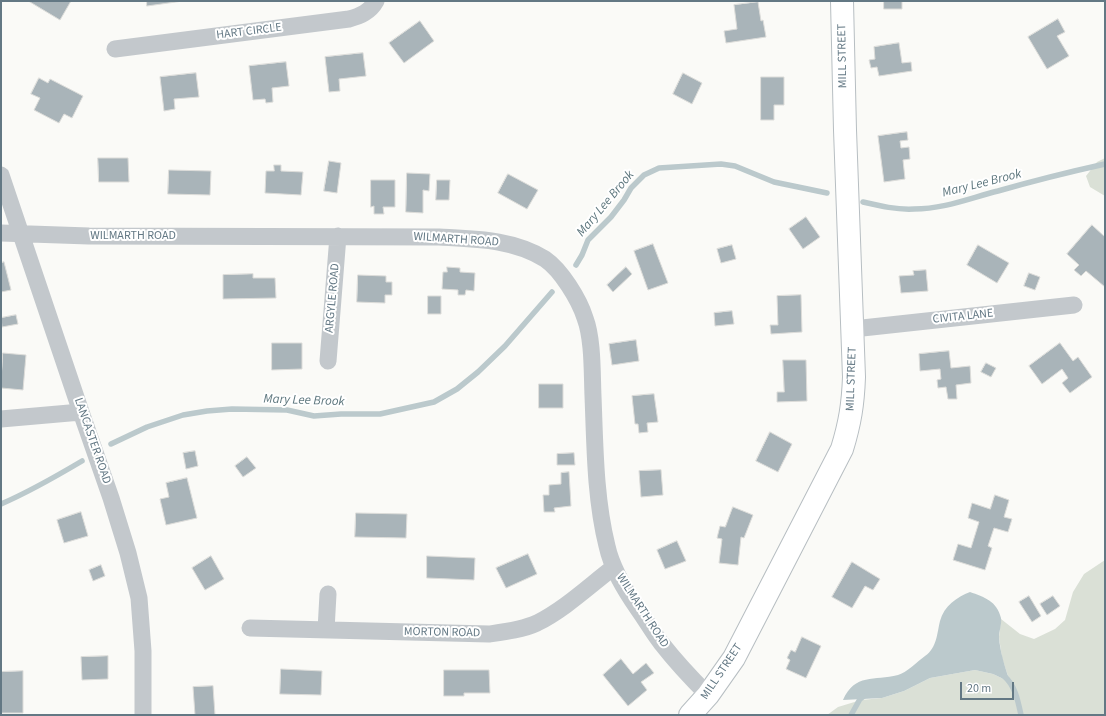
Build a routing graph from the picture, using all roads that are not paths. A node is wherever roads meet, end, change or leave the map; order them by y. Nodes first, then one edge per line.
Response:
1 (376, 1) edge
2 (842, 1) edge
3 (115, 49) dead end
4 (1, 175) edge
5 (1, 233) edge
6 (21, 233) junction
7 (338, 236) junction
8 (1074, 305) dead end
9 (853, 328) junction
10 (328, 361) dead end
11 (81, 412) junction
12 (1, 419) edge
13 (614, 567) junction
14 (328, 594) dead end
15 (250, 628) dead end
16 (326, 630) junction
17 (708, 695) junction
18 (143, 715) edge
19 (690, 715) edge

1 - 3 street, HART CIRCLE
2 - 9 street, MILL STREET
4 - 6 street, LANCASTER ROAD
5 - 6 street, WILMARTH ROAD
6 - 7 street, WILMARTH ROAD
6 - 11 street, LANCASTER ROAD
7 - 10 street, ARGYLE ROAD
7 - 13 street, WILMARTH ROAD
8 - 9 street, CIVITA LANE
9 - 17 street, MILL STREET
11 - 12 street
11 - 18 street, LANCASTER ROAD
13 - 16 street, MORTON ROAD
13 - 17 street, WILMARTH ROAD
14 - 16 street
15 - 16 street, MORTON ROAD
17 - 19 street, MILL STREET

